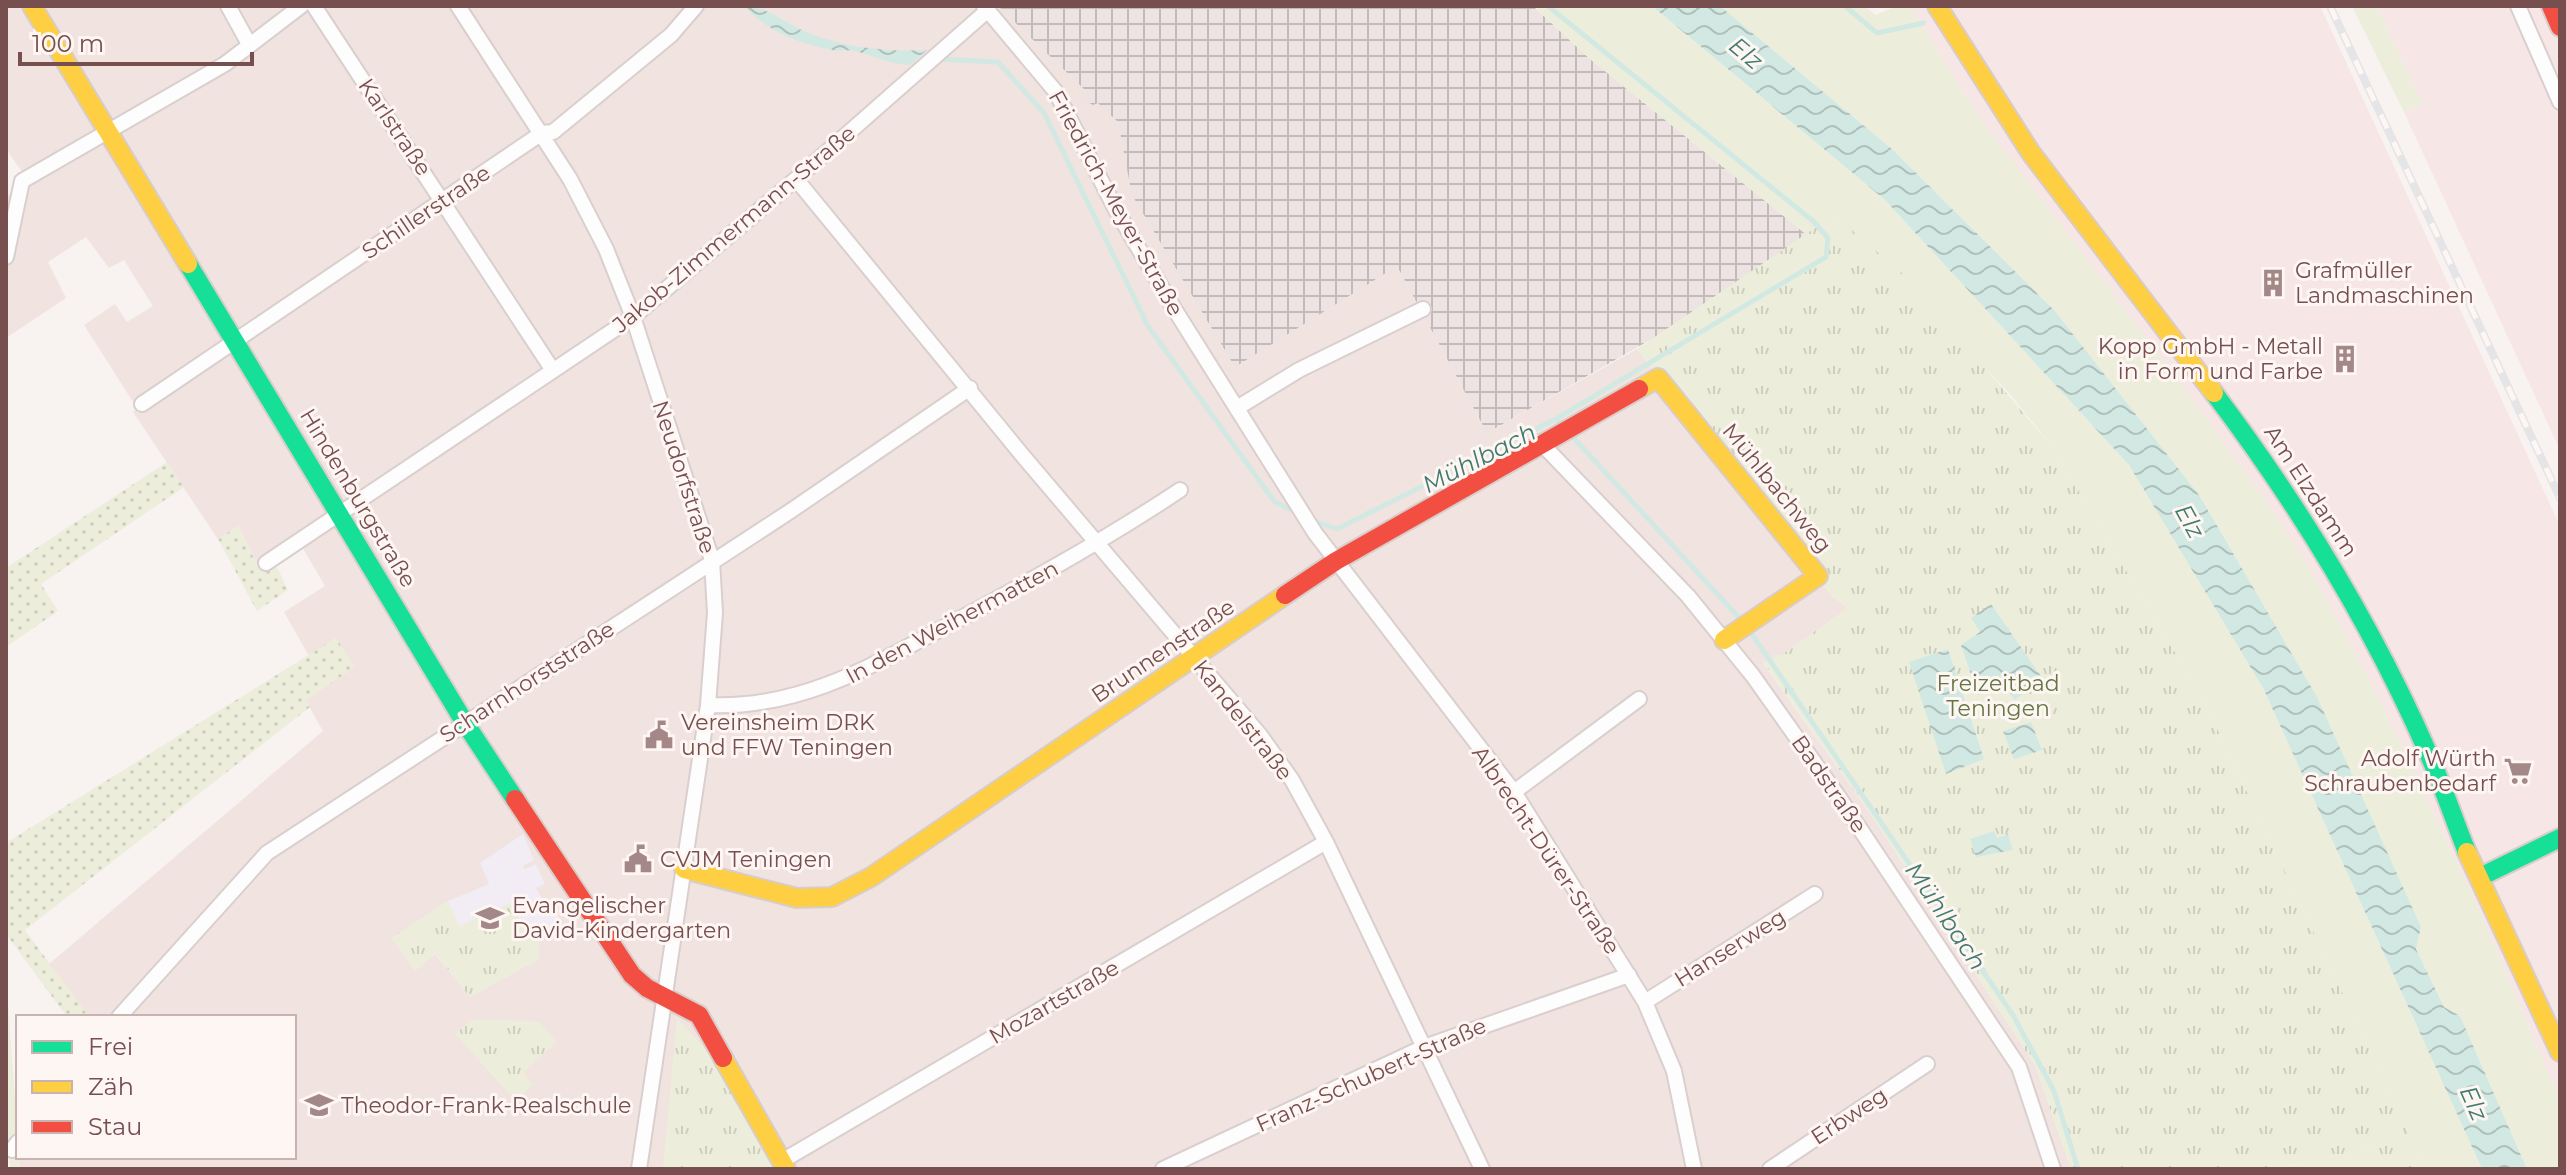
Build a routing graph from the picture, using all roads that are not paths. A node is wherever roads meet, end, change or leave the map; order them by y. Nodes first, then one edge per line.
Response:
1 (32, 6) edge
2 (228, 6) edge
3 (301, 6) edge
4 (314, 6) edge
5 (458, 6) edge
6 (696, 6) edge
7 (1937, 6) edge
8 (2518, 6) edge
9 (2551, 6) edge
10 (986, 8) edge
11 (2560, 27) edge
12 (249, 44) junction
13 (2560, 102) edge
14 (108, 133) junction
15 (542, 133) junction
16 (796, 179) junction
17 (445, 200) junction
18 (6, 257) edge
19 (1423, 309) dead end
20 (633, 317) junction
21 (234, 341) junction
22 (552, 369) junction
23 (1658, 378) joint
24 (970, 388) junction
25 (142, 404) dead end
26 (1237, 408) junction
27 (1548, 438) junction
28 (1180, 490) dead end
29 (338, 511) junction
30 (1098, 545) junction
31 (712, 560) junction
32 (1336, 561) junction
33 (266, 563) dead end
34 (1731, 636) junction
35 (1195, 659) junction
36 (1639, 699) dead end
37 (708, 705) junction
38 (465, 723) junction
39 (1514, 792) junction
40 (2560, 838) edge
41 (1326, 842) junction
42 (684, 869) junction
43 (2480, 877) junction
44 (1815, 894) dead end
45 (1629, 975) junction
46 (665, 996) junction
47 (1645, 1002) junction
48 (121, 1015) edge
49 (1424, 1047) junction
50 (2560, 1052) edge
51 (1927, 1064) dead end
52 (784, 1165) edge
53 (639, 1169) edge
54 (1163, 1169) edge
55 (1482, 1169) edge
56 (1694, 1169) edge
57 (1770, 1169) edge
58 (2053, 1169) edge

1 - 14 street, Hindenburgstraße
2 - 12 street
3 - 12 street
4 - 17 street, Karlstraße
5 - 15 street, Neudorfstraße
6 - 15 street, Schillerstraße
7 - 43 street, Am Elzdamm
8 - 13 street
9 - 11 street
10 - 16 street, Jakob-Zimmermann-Straße
10 - 26 street, Friedrich-Meyer-Straße
12 - 14 street
14 - 18 street
14 - 21 street, Hindenburgstraße
15 - 17 street, Schillerstraße
15 - 20 street, Neudorfstraße
16 - 20 street, Jakob-Zimmermann-Straße
16 - 24 street, Kandelstraße
17 - 21 street, Schillerstraße
17 - 22 street, Karlstraße
19 - 26 street
20 - 22 street, Jakob-Zimmermann-Straße
20 - 31 street, Neudorfstraße
21 - 25 street, Schillerstraße
21 - 29 street, Hindenburgstraße
22 - 29 street, Jakob-Zimmermann-Straße
23 - 27 street, Brunnenstraße
23 - 34 street, Mühlbachweg
24 - 30 street, Kandelstraße
24 - 31 street, Scharnhorststraße
26 - 32 street, Friedrich-Meyer-Straße
27 - 32 street, Brunnenstraße
27 - 34 street, Badstraße
28 - 30 street, In den Weihermatten
29 - 33 street, Jakob-Zimmermann-Straße
29 - 38 street, Hindenburgstraße
30 - 35 street, Kandelstraße
30 - 37 street, In den Weihermatten
31 - 37 street, Neudorfstraße
31 - 38 street, Scharnhorststraße
32 - 35 street, Brunnenstraße
32 - 39 street, Albrecht-Dürer-Straße
34 - 58 street, Badstraße
35 - 41 street, Kandelstraße
35 - 42 street, Brunnenstraße
36 - 39 street
37 - 42 street, Neudorfstraße
38 - 46 street, Hindenburgstraße
38 - 48 street, Scharnhorststraße
39 - 45 street, Albrecht-Dürer-Straße
40 - 43 street
41 - 49 street, Kandelstraße
41 - 52 street, Mozartstraße
42 - 46 street, Neudorfstraße
43 - 50 street, Am Elzdamm
44 - 47 street, Hanserweg
45 - 47 street, Albrecht-Dürer-Straße
45 - 49 street, Franz-Schubert-Straße
46 - 52 street, Hindenburgstraße
46 - 53 street, Neudorfstraße
47 - 56 street, Albrecht-Dürer-Straße
49 - 54 street, Franz-Schubert-Straße
49 - 55 street, Kandelstraße
51 - 57 street, Erbweg

